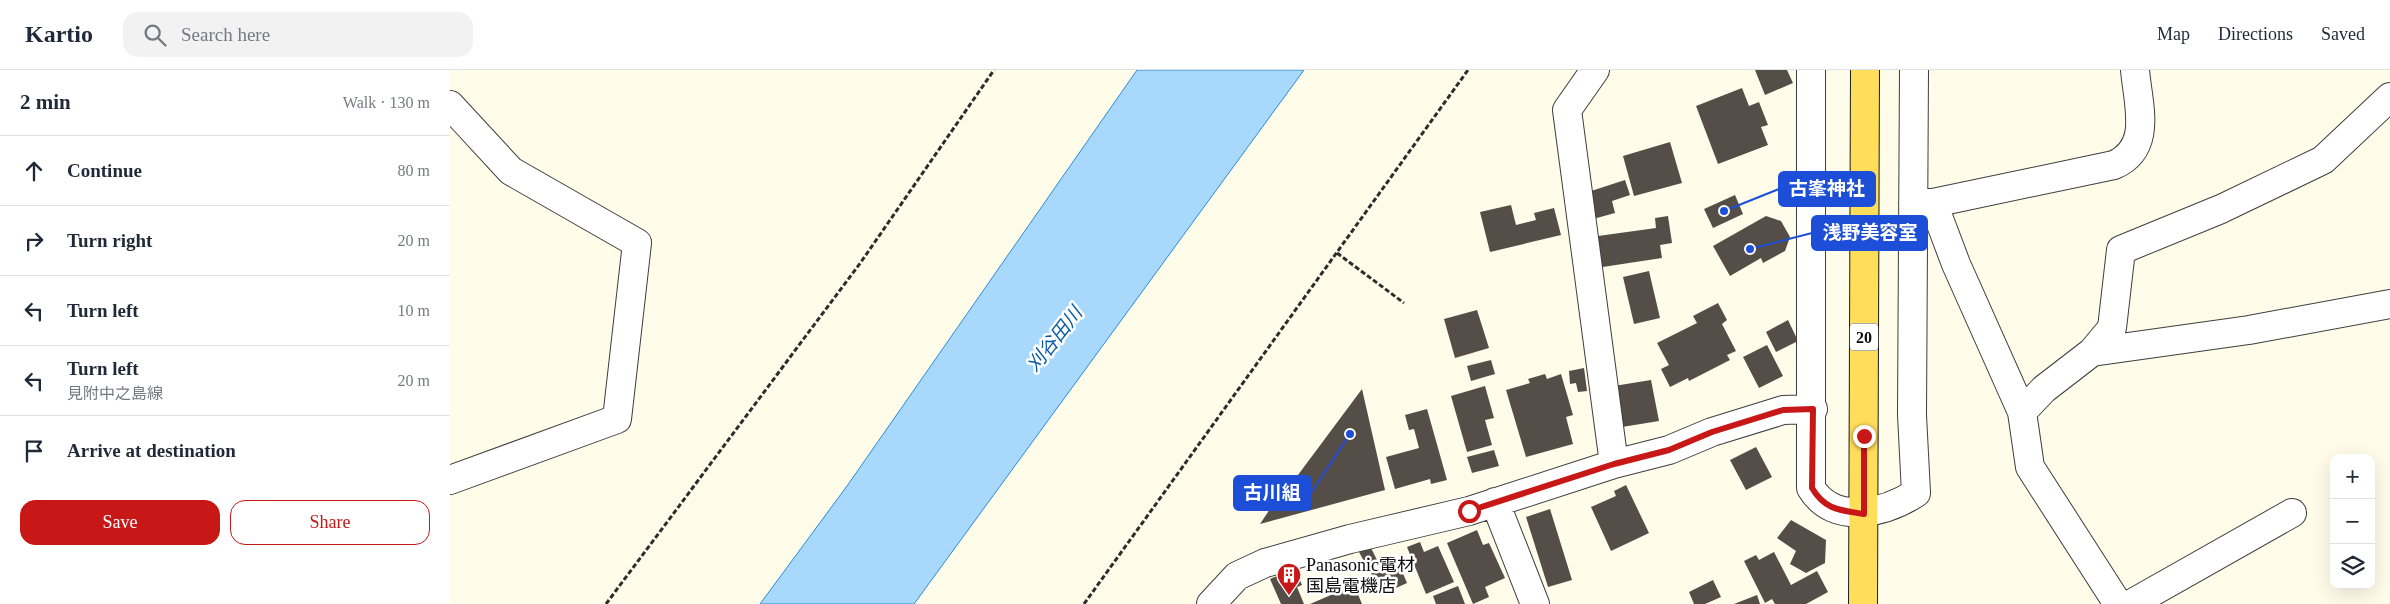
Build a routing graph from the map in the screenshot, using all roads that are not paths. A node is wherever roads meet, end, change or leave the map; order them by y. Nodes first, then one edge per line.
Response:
1 (1595, 70) edge
2 (1811, 70) edge
3 (1865, 70) edge
4 (1914, 70) edge
5 (2135, 70) edge
6 (2390, 97) edge
7 (450, 105) edge
8 (1923, 203) junction
9 (2390, 304) edge
10 (2092, 352) junction
11 (1813, 409) junction
12 (2022, 412) junction
13 (1614, 464) junction
14 (450, 480) edge
15 (1495, 502) junction
16 (2292, 513) dead end
17 (1864, 514) junction
18 (1211, 604) edge
19 (1535, 604) edge
20 (1864, 604) edge
21 (2118, 604) edge
22 (2131, 604) edge

1 - 13 street
2 - 11 street
3 - 17 main road, 20
4 - 8 street
5 - 8 street
6 - 10 street
7 - 14 street
8 - 12 street
8 - 17 street
9 - 10 street
10 - 12 street
11 - 13 street
11 - 17 street
12 - 21 street
13 - 15 street
15 - 18 street
15 - 19 street
16 - 22 street
17 - 20 main road, 20

